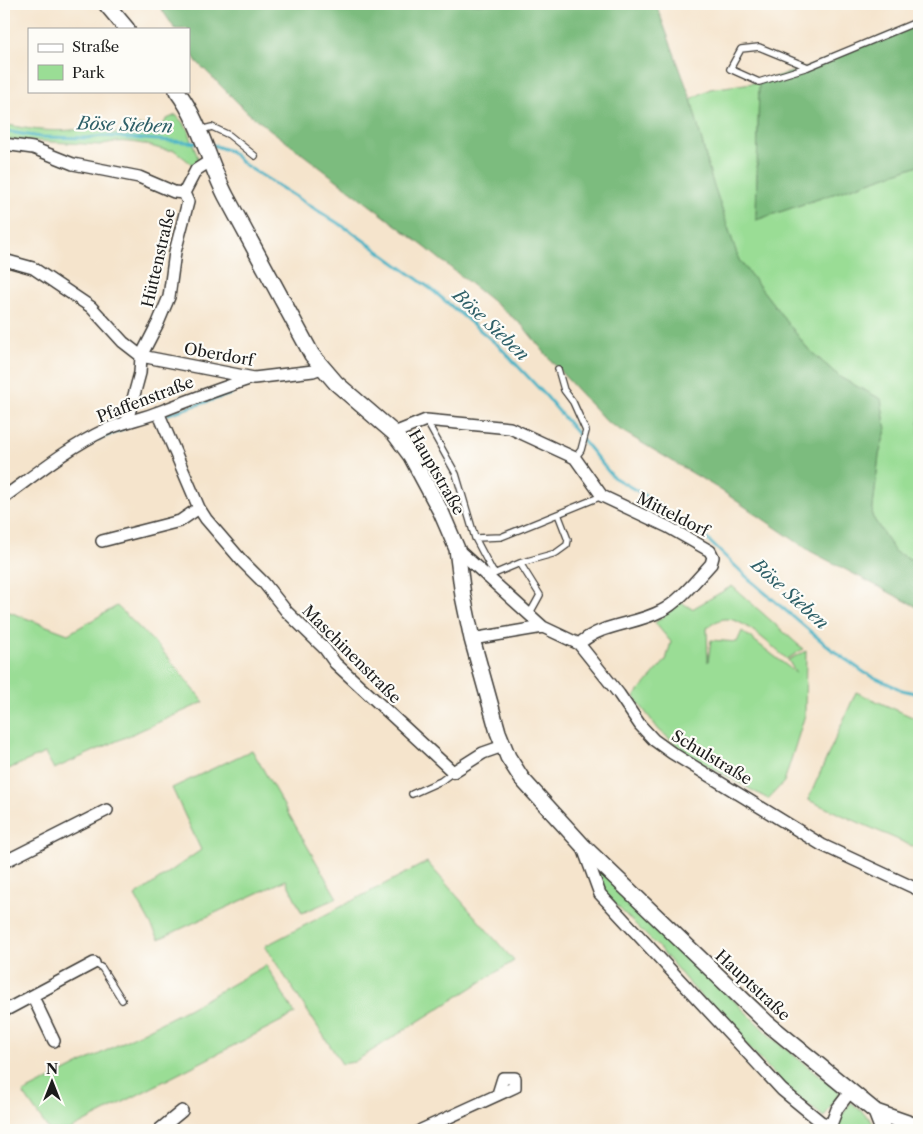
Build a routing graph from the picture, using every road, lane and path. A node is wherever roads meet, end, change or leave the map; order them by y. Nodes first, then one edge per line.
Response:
1 (106, 4) edge
2 (919, 21) edge
3 (126, 28) edge
4 (808, 67) junction
5 (178, 92) edge
6 (4, 144) edge
7 (205, 144) junction
8 (255, 156) dead end
9 (184, 193) junction
10 (4, 260) edge
11 (141, 356) junction
12 (321, 368) junction
13 (558, 369) dead end
14 (254, 378) junction
15 (158, 412) junction
16 (127, 420) junction
17 (426, 420) junction
18 (394, 433) junction
19 (578, 454) junction
20 (602, 496) junction
21 (4, 497) edge
22 (199, 508) junction
23 (558, 514) junction
24 (475, 538) junction
25 (102, 541) dead end
26 (457, 549) junction
27 (520, 563) junction
28 (529, 615) junction
29 (543, 627) junction
30 (472, 639) junction
31 (579, 644) junction
32 (503, 746) junction
33 (453, 772) junction
34 (412, 794) dead end
35 (107, 810) dead end
36 (581, 844) junction
37 (4, 862) edge
38 (919, 890) edge
39 (94, 963) joint
40 (33, 998) junction
41 (122, 1000) dead end
42 (4, 1011) edge
43 (54, 1040) dead end
44 (850, 1092) junction
45 (498, 1094) dead end
46 (182, 1111) dead end
47 (876, 1112) junction
48 (919, 1127) edge
49 (830, 1128) edge
50 (159, 1130) edge
51 (421, 1130) edge
52 (883, 1130) edge

1 - 3 main road
2 - 4 lane
4 - 4 lane
5 - 7 main road, Hauptstraße
6 - 9 street, Hüttenstraße
7 - 8 lane
7 - 9 street, Hüttenstraße
7 - 12 main road, Hauptstraße
9 - 11 street, Hüttenstraße
10 - 11 street, Oberdorf
11 - 14 street, Oberdorf
11 - 16 street
12 - 14 street, Oberdorf
12 - 18 main road, Hauptstraße
13 - 19 lane
14 - 15 street, Pfaffenstraße
15 - 16 street, Pfaffenstraße
15 - 22 street, Maschinenstraße
16 - 21 street, Pfaffenstraße
17 - 18 street, Mitteldorf
17 - 19 street, Mitteldorf
17 - 24 lane
18 - 26 main road, Hauptstraße
19 - 20 street, Mitteldorf
20 - 23 lane
20 - 31 street, Mitteldorf
22 - 25 street
22 - 33 street, Maschinenstraße
23 - 24 lane
23 - 27 lane
24 - 27 lane
26 - 28 street, Schulstraße
26 - 30 main road, Hauptstraße
27 - 28 lane
28 - 29 street, Schulstraße
29 - 30 street
29 - 31 street, Schulstraße
30 - 32 main road, Hauptstraße
31 - 38 street, Schulstraße
32 - 33 street
32 - 36 main road, Hauptstraße
33 - 34 lane
35 - 37 street
36 - 44 main road, Hauptstraße
36 - 49 street, Hauptstraße
39 - 40 street
39 - 41 lane
40 - 42 street
40 - 43 street
44 - 47 main road, Hauptstraße
44 - 49 street
45 - 51 street
46 - 50 street
47 - 48 main road, Hauptstraße
47 - 52 main road

